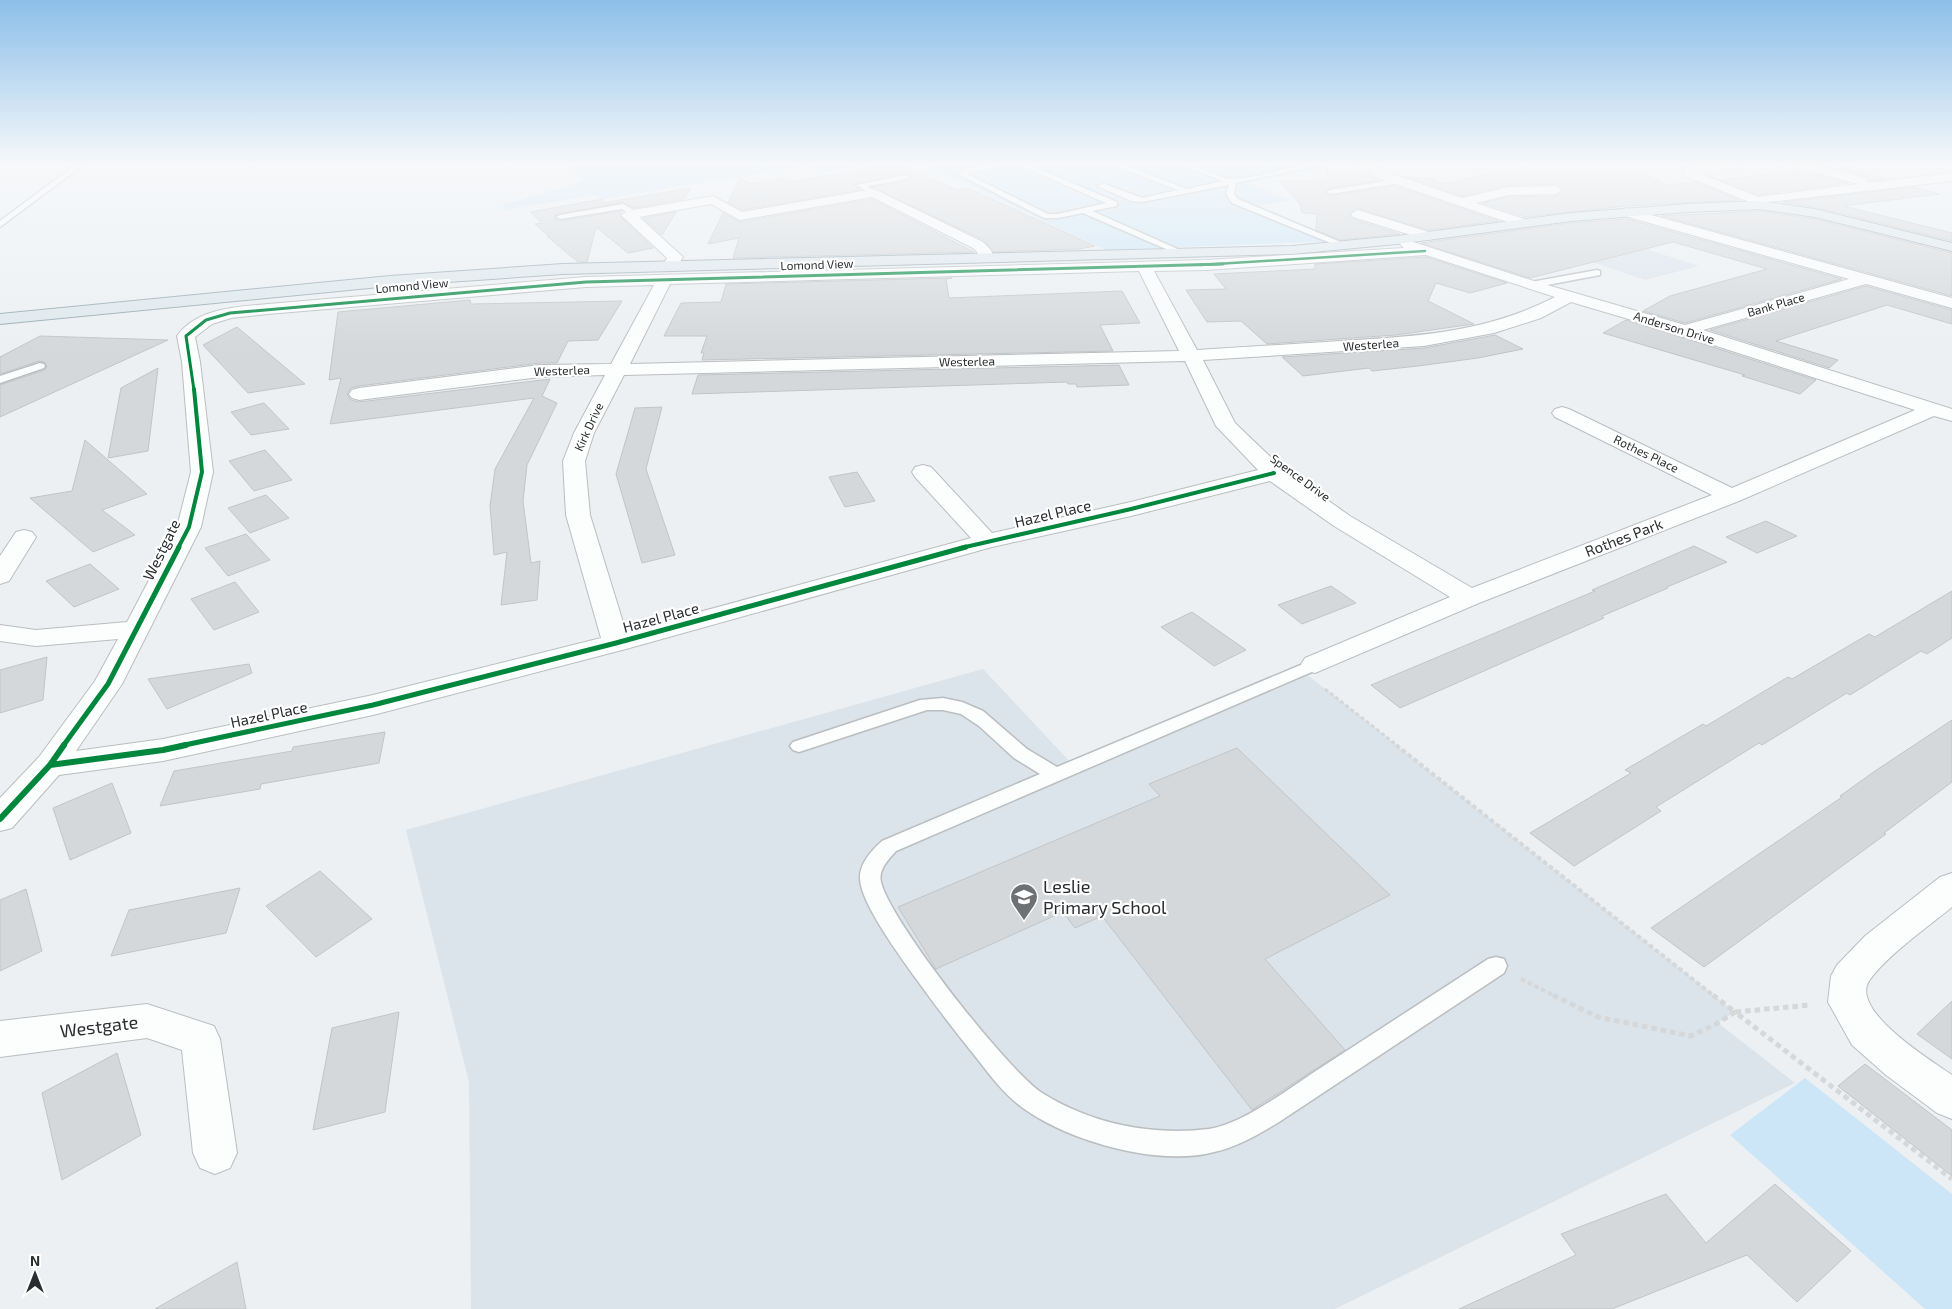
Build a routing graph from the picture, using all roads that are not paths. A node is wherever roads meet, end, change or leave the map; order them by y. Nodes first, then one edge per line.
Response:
1 (640, 226) edge
2 (940, 226) edge
3 (1120, 226) edge
4 (1297, 226) edge
5 (1385, 226) edge
6 (1502, 226) edge
7 (1676, 226) edge
8 (1868, 226) edge
9 (1397, 240) joint
10 (1426, 244) junction
11 (1346, 246) junction
12 (1952, 247) edge
13 (1185, 254) junction
14 (986, 259) junction
15 (1145, 268) junction
16 (667, 272) junction
17 (1597, 273) dead end
18 (1866, 279) junction
19 (390, 281) junction
20 (1531, 285) junction
21 (1568, 297) junction
22 (384, 299) junction
23 (1952, 303) edge
24 (301, 306) joint
25 (0, 319) edge
26 (1685, 330) junction
27 (1192, 356) junction
28 (40, 366) dead end
29 (618, 369) junction
30 (0, 380) edge
31 (358, 394) dead end
32 (1945, 412) edge
33 (1562, 413) dead end
34 (923, 472) dead end
35 (1274, 473) junction
36 (1731, 496) junction
37 (24, 537) dead end
38 (987, 542) junction
39 (0, 576) edge
40 (1470, 598) junction
41 (136, 629) junction
42 (0, 633) edge
43 (616, 643) junction
44 (1308, 667) joint
45 (799, 746) dead end
46 (50, 765) junction
47 (1056, 774) junction
48 (0, 819) edge
49 (1952, 887) edge
50 (1496, 966) road end
51 (0, 1039) edge
52 (1952, 1099) edge
53 (215, 1153) dead end

1 - 16 street
2 - 14 street
3 - 13 lane
4 - 11 lane
5 - 10 street
6 - 10 main road
7 - 18 street
8 - 12 main road
9 - 10 street, Anderson Drive
9 - 11 main road
10 - 15 street, Lomond View
10 - 20 street, Anderson Drive
11 - 13 main road
13 - 14 main road
14 - 16 main road
15 - 16 street, Lomond View
15 - 27 street, Spence Drive
16 - 19 main road
16 - 22 street, Lomond View
16 - 29 street, Kirk Drive
17 - 20 lane
18 - 23 street
18 - 26 street, Bank Place
19 - 22 street, Lomond View
19 - 25 main road
20 - 21 street, Anderson Drive
21 - 26 street, Anderson Drive
21 - 27 street, Westerlea
22 - 24 street, Lomond View
24 - 41 street, Westgate
26 - 32 street, Anderson Drive
27 - 29 street, Westerlea
27 - 35 street, Spence Drive
28 - 30 lane
29 - 31 street, Westerlea
29 - 43 street, Kirk Drive
32 - 36 street, Rothes Park
33 - 36 street, Rothes Place
34 - 38 street
35 - 38 street, Hazel Place
35 - 40 street, Spence Drive
36 - 40 street, Rothes Park
37 - 39 street
38 - 43 street, Hazel Place
40 - 44 street, Rothes Park
41 - 42 street
41 - 46 street, Westgate
43 - 46 street, Hazel Place
44 - 47 lane
45 - 47 lane
46 - 48 street, Westgate
47 - 50 lane
49 - 52 street
51 - 53 street, Westgate

